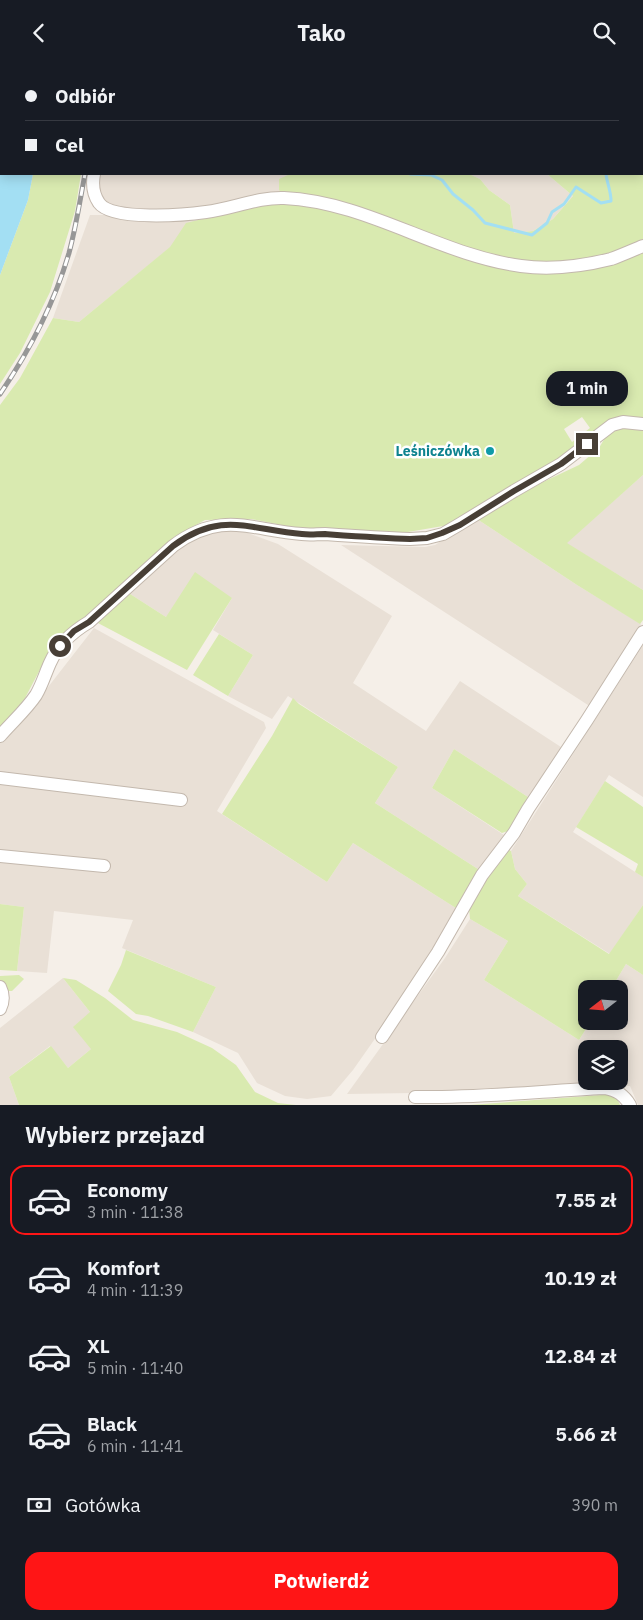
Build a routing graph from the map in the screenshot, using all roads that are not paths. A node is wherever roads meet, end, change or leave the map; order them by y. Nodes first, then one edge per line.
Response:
1 (94, 175) edge
2 (643, 246) edge
3 (643, 424) edge
4 (643, 632) edge
5 (0, 736) edge
6 (0, 778) edge
7 (181, 800) dead end
8 (0, 856) edge
9 (104, 866) dead end
10 (0, 987) edge
11 (0, 1009) edge
12 (382, 1037) dead end
13 (415, 1097) dead end
14 (630, 1105) edge

1 - 2 street
3 - 5 street
4 - 12 street
6 - 7 street
8 - 9 street
10 - 11 street
13 - 14 street

